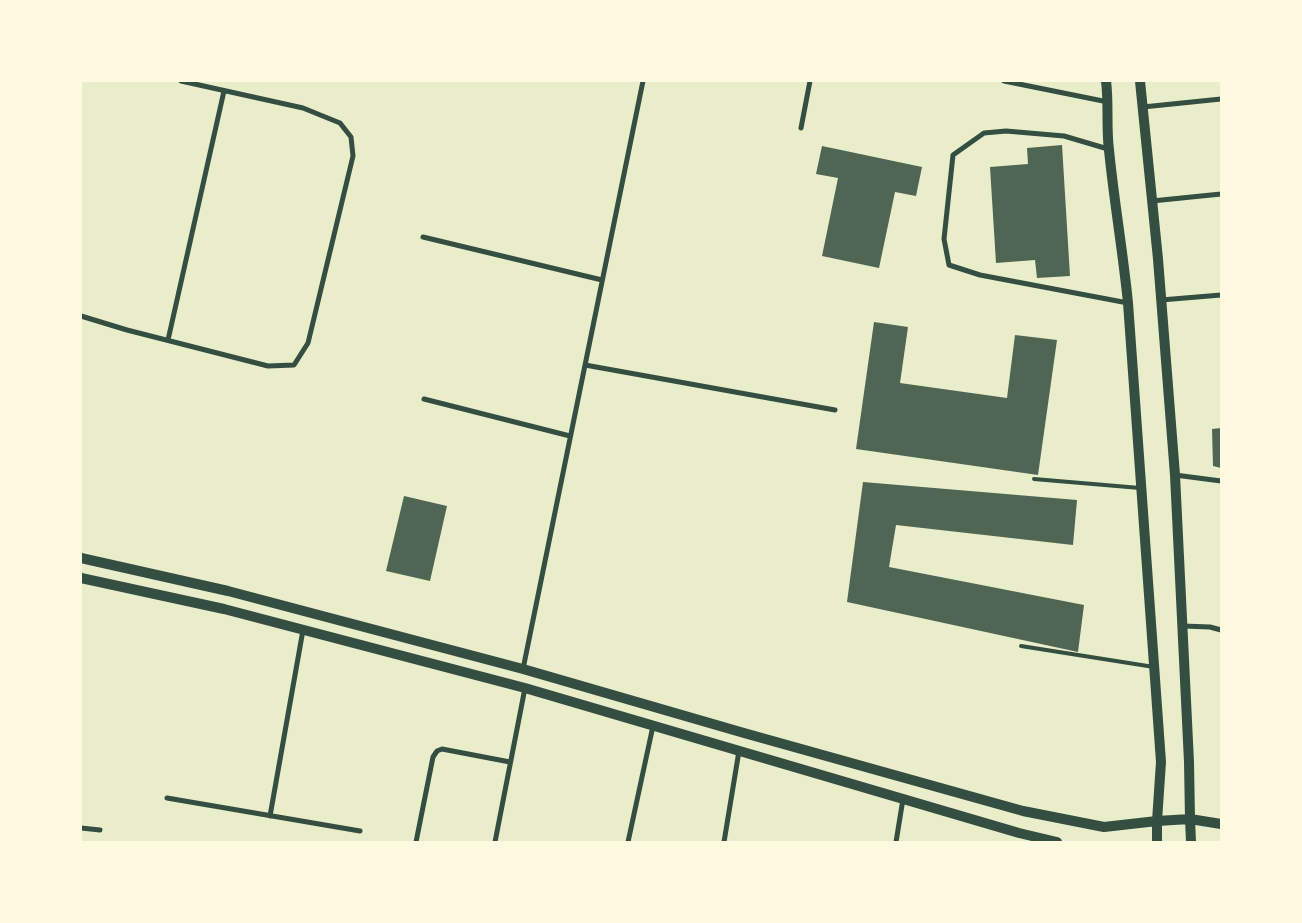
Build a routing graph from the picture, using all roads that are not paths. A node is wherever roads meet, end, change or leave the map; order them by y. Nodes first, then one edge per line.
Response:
1 (181, 81) edge
2 (643, 81) edge
3 (810, 81) edge
4 (1004, 81) edge
5 (1106, 81) edge
6 (1140, 81) edge
7 (224, 91) junction
8 (1221, 99) edge
9 (1108, 102) junction
10 (1143, 107) junction
11 (801, 128) dead end
12 (1108, 148) junction
13 (1221, 194) edge
14 (1152, 201) junction
15 (423, 237) dead end
16 (602, 280) junction
17 (1221, 295) edge
18 (1161, 300) junction
19 (1128, 303) junction
20 (81, 316) edge
21 (168, 340) junction
22 (585, 365) junction
23 (424, 399) dead end
24 (835, 410) dead end
25 (570, 436) junction
26 (1175, 475) junction
27 (1034, 478) dead end
28 (1221, 481) edge
29 (1142, 488) junction
30 (81, 558) edge
31 (81, 578) edge
32 (1182, 626) junction
33 (304, 630) junction
34 (1221, 630) edge
35 (1021, 646) dead end
36 (1154, 667) junction
37 (523, 669) junction
38 (525, 688) junction
39 (653, 726) junction
40 (740, 751) junction
41 (510, 762) junction
42 (167, 798) dead end
43 (903, 799) junction
44 (270, 816) junction
45 (1190, 819) junction
46 (1157, 821) junction
47 (1221, 824) edge
48 (81, 828) edge
49 (100, 830) dead end
50 (360, 831) dead end
51 (416, 842) edge
52 (495, 842) edge
53 (628, 842) edge
54 (724, 842) edge
55 (896, 842) edge
56 (1057, 842) edge
57 (1157, 842) edge
58 (1191, 842) edge

1 - 7 street
2 - 16 street
3 - 11 street
4 - 9 street
5 - 9 main road
6 - 10 main road
7 - 21 street
7 - 21 street
8 - 10 street
9 - 12 main road
10 - 14 main road
12 - 19 main road
12 - 19 street
13 - 14 street
14 - 18 main road
15 - 16 street
16 - 22 street
17 - 18 street
18 - 26 main road
19 - 29 main road
20 - 21 street
22 - 24 street
22 - 25 street
23 - 25 street
25 - 37 street
26 - 28 street
26 - 32 main road
27 - 29 lane
29 - 36 main road
30 - 37 main road
31 - 33 main road
32 - 34 street
32 - 45 main road
33 - 38 main road
33 - 44 street
35 - 36 lane
36 - 46 main road
37 - 46 main road
38 - 39 main road
38 - 41 street
39 - 40 main road
39 - 53 street
40 - 43 main road
40 - 54 street
41 - 51 street
41 - 52 street
42 - 44 street
43 - 55 street
43 - 56 main road
44 - 50 street
45 - 46 main road
45 - 47 main road
45 - 58 main road
46 - 57 main road
48 - 49 street

